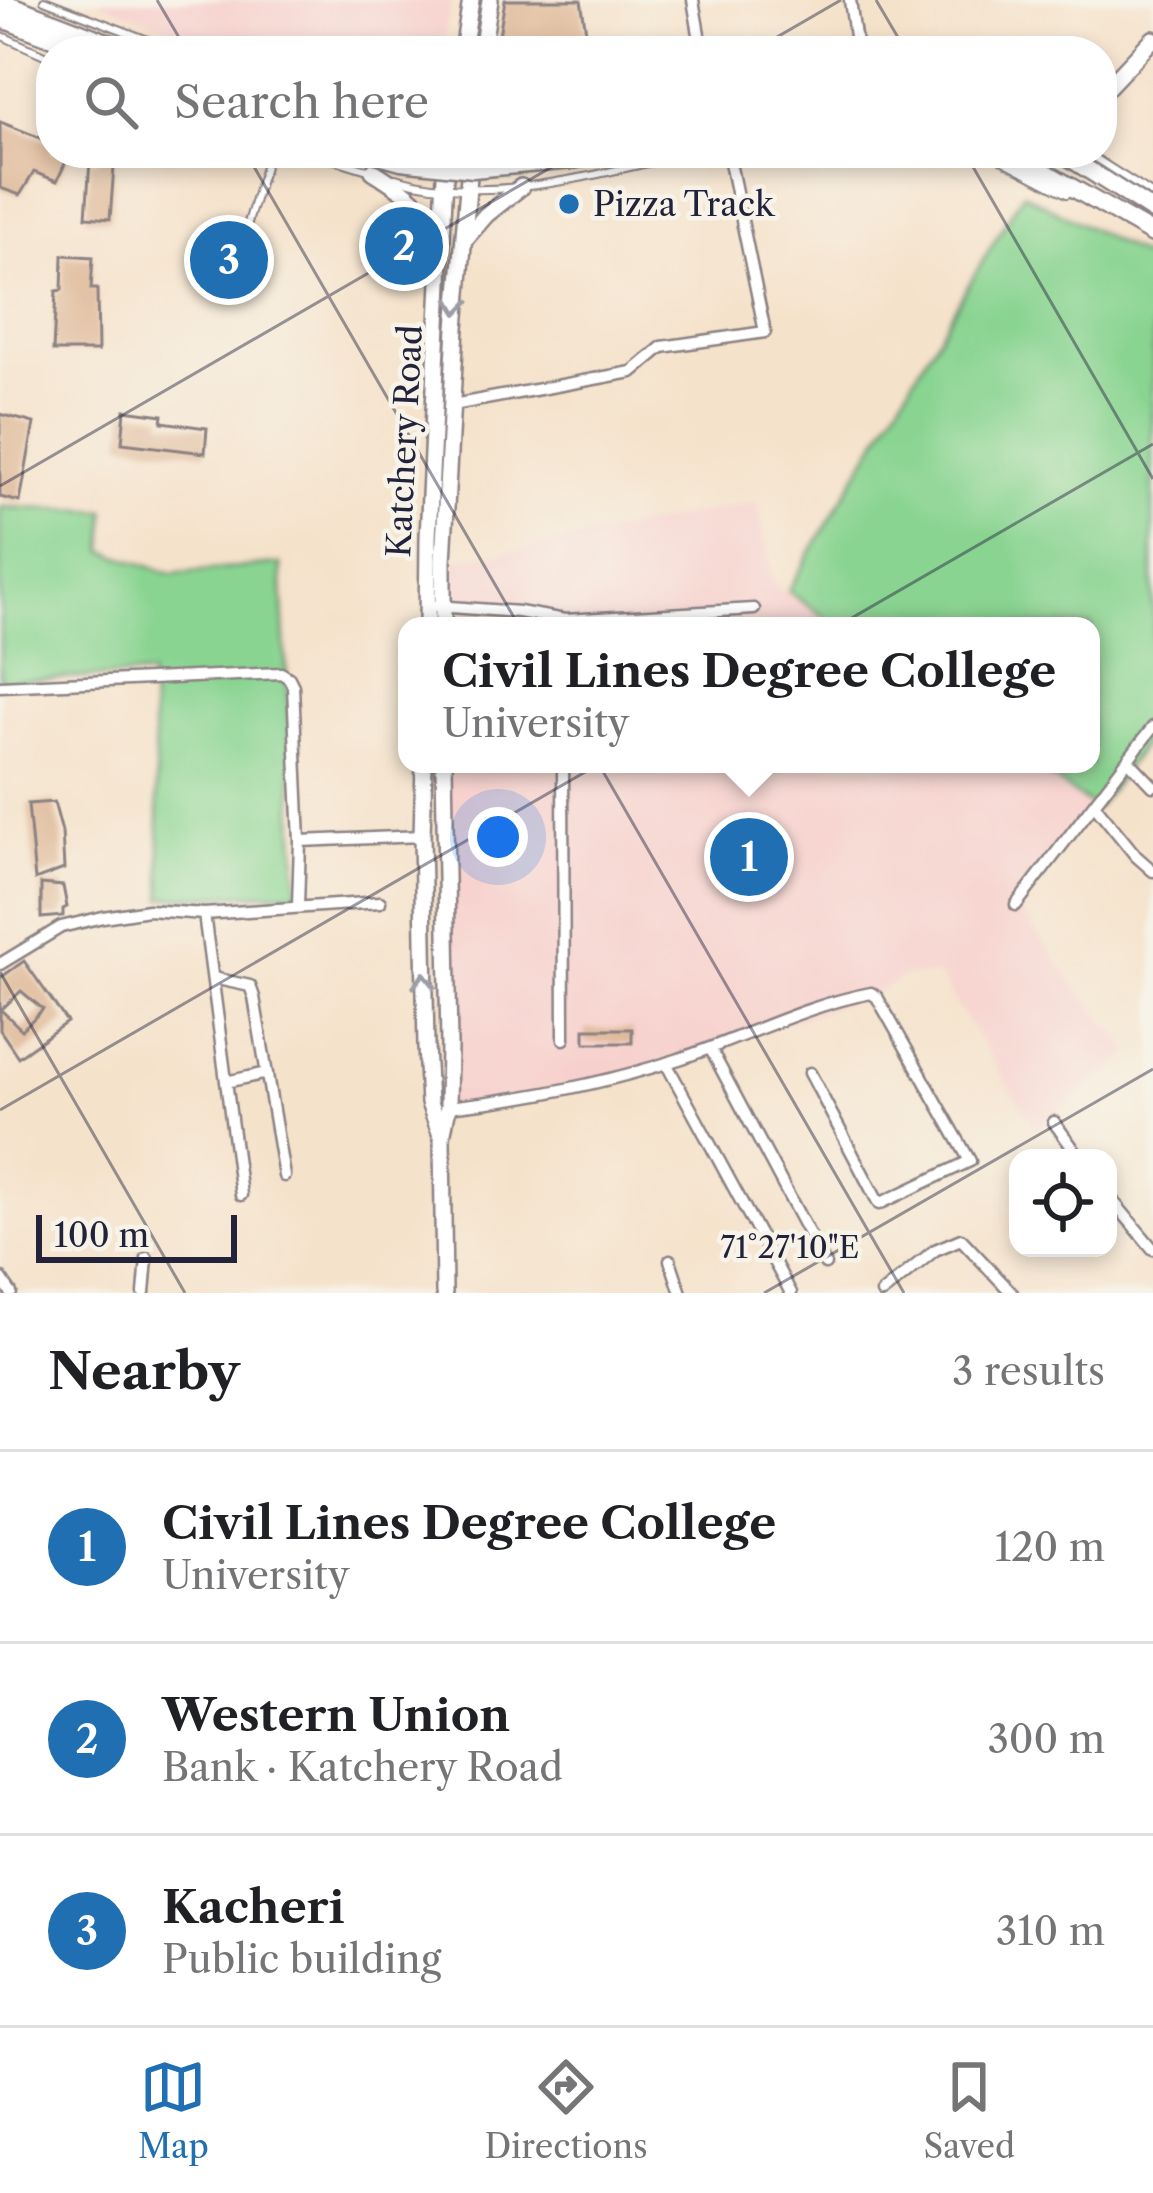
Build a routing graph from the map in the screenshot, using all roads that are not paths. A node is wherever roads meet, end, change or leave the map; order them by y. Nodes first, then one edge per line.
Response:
1 (44, 0) edge
2 (471, 0) edge
3 (490, 0) edge
4 (693, 0) edge
5 (850, 0) edge
6 (0, 1) edge
7 (0, 18) edge
8 (0, 35) edge
9 (47, 36) edge
10 (91, 36) edge
11 (137, 36) edge
12 (465, 36) edge
13 (484, 36) edge
14 (699, 36) edge
15 (854, 36) edge
16 (1153, 39) edge
17 (36, 51) edge
18 (1117, 77) edge
19 (264, 168) edge
20 (380, 168) edge
21 (385, 168) edge
22 (445, 168) edge
23 (471, 168) edge
24 (622, 168) edge
25 (731, 168) edge
26 (1017, 168) edge
27 (1038, 168) edge
28 (1086, 168) edge
29 (1111, 168) edge
30 (444, 187) junction
31 (521, 187) junction
32 (470, 189) junction
33 (1153, 195) edge
34 (1153, 211) edge
35 (1153, 234) edge
36 (465, 239) junction
37 (1153, 244) edge
38 (444, 247) junction
39 (237, 259) dead end
40 (453, 405) junction
41 (436, 538) junction
42 (435, 606) junction
43 (754, 609) dead end
44 (431, 617) edge
45 (439, 617) edge
46 (540, 617) edge
47 (646, 617) edge
48 (0, 686) edge
49 (1153, 728) edge
50 (1128, 760) junction
51 (424, 773) edge
52 (444, 773) edge
53 (563, 773) edge
54 (1153, 786) edge
55 (1094, 804) junction
56 (422, 836) junction
57 (300, 841) junction
58 (1153, 871) edge
59 (446, 896) junction
60 (422, 897) junction
61 (380, 902) dead end
62 (1016, 905) dead end
63 (298, 906) junction
64 (204, 914) junction
65 (0, 964) edge
66 (213, 978) junction
67 (564, 1039) dead end
68 (449, 1046) junction
69 (426, 1047) junction
70 (710, 1048) junction
71 (666, 1064) junction
72 (267, 1073) junction
73 (810, 1073) dead end
74 (226, 1082) junction
75 (448, 1107) junction
76 (1054, 1122) dead end
77 (442, 1138) junction
78 (1074, 1149) edge
79 (284, 1176) dead end
80 (241, 1195) dead end
81 (1117, 1206) edge
82 (1153, 1250) edge
83 (147, 1258) dead end
84 (670, 1260) dead end
85 (825, 1264) dead end
86 (0, 1277) edge
87 (10, 1293) edge
88 (144, 1293) edge
89 (444, 1293) edge
90 (681, 1293) edge
91 (791, 1293) edge
92 (882, 1293) edge
93 (1012, 1293) edge

1 - 11 lane
2 - 12 main road
3 - 13 main road
4 - 14 street
5 - 15 street
6 - 10 main road
7 - 9 main road
8 - 17 lane
16 - 18 main road
19 - 39 lane
20 - 38 main road
21 - 30 lane
22 - 30 main road, Katchery Road
23 - 32 main road, Katchery Road
24 - 31 lane
25 - 40 street
26 - 37 lane
27 - 35 main road
28 - 34 main road
29 - 33 lane
30 - 32 lane
30 - 38 main road, Katchery Road
31 - 32 lane
31 - 36 main road
32 - 36 main road, Katchery Road
36 -> 40 main road, Katchery Road
38 - 41 main road, Katchery Road
40 - 41 main road, Katchery Road
41 - 42 main road, Katchery Road
42 - 44 main road, Katchery Road
42 - 45 main road, Katchery Road
42 - 46 street
43 - 47 street
48 - 57 street
49 - 50 street
50 - 54 street
50 - 55 street
51 - 56 main road
52 - 59 main road
53 - 67 street
55 - 58 street
55 - 62 street
56 - 57 street
56 - 60 main road
57 - 63 street
59 - 60 main road
59 - 68 main road
69 -> 60 main road
61 - 63 street
63 - 64 street
64 - 65 street
64 - 66 street
66 - 72 street
66 - 74 street
68 - 69 main road
68 - 75 main road
69 - 77 main road
70 - 71 street
70 - 73 street
70 - 85 street
71 - 75 street
71 - 91 street
72 - 74 street
72 - 79 street
74 - 80 street
75 - 77 main road
76 - 78 street
77 - 89 main road
81 - 82 street
83 - 88 street
84 - 90 street
86 - 87 street
92 - 93 street

